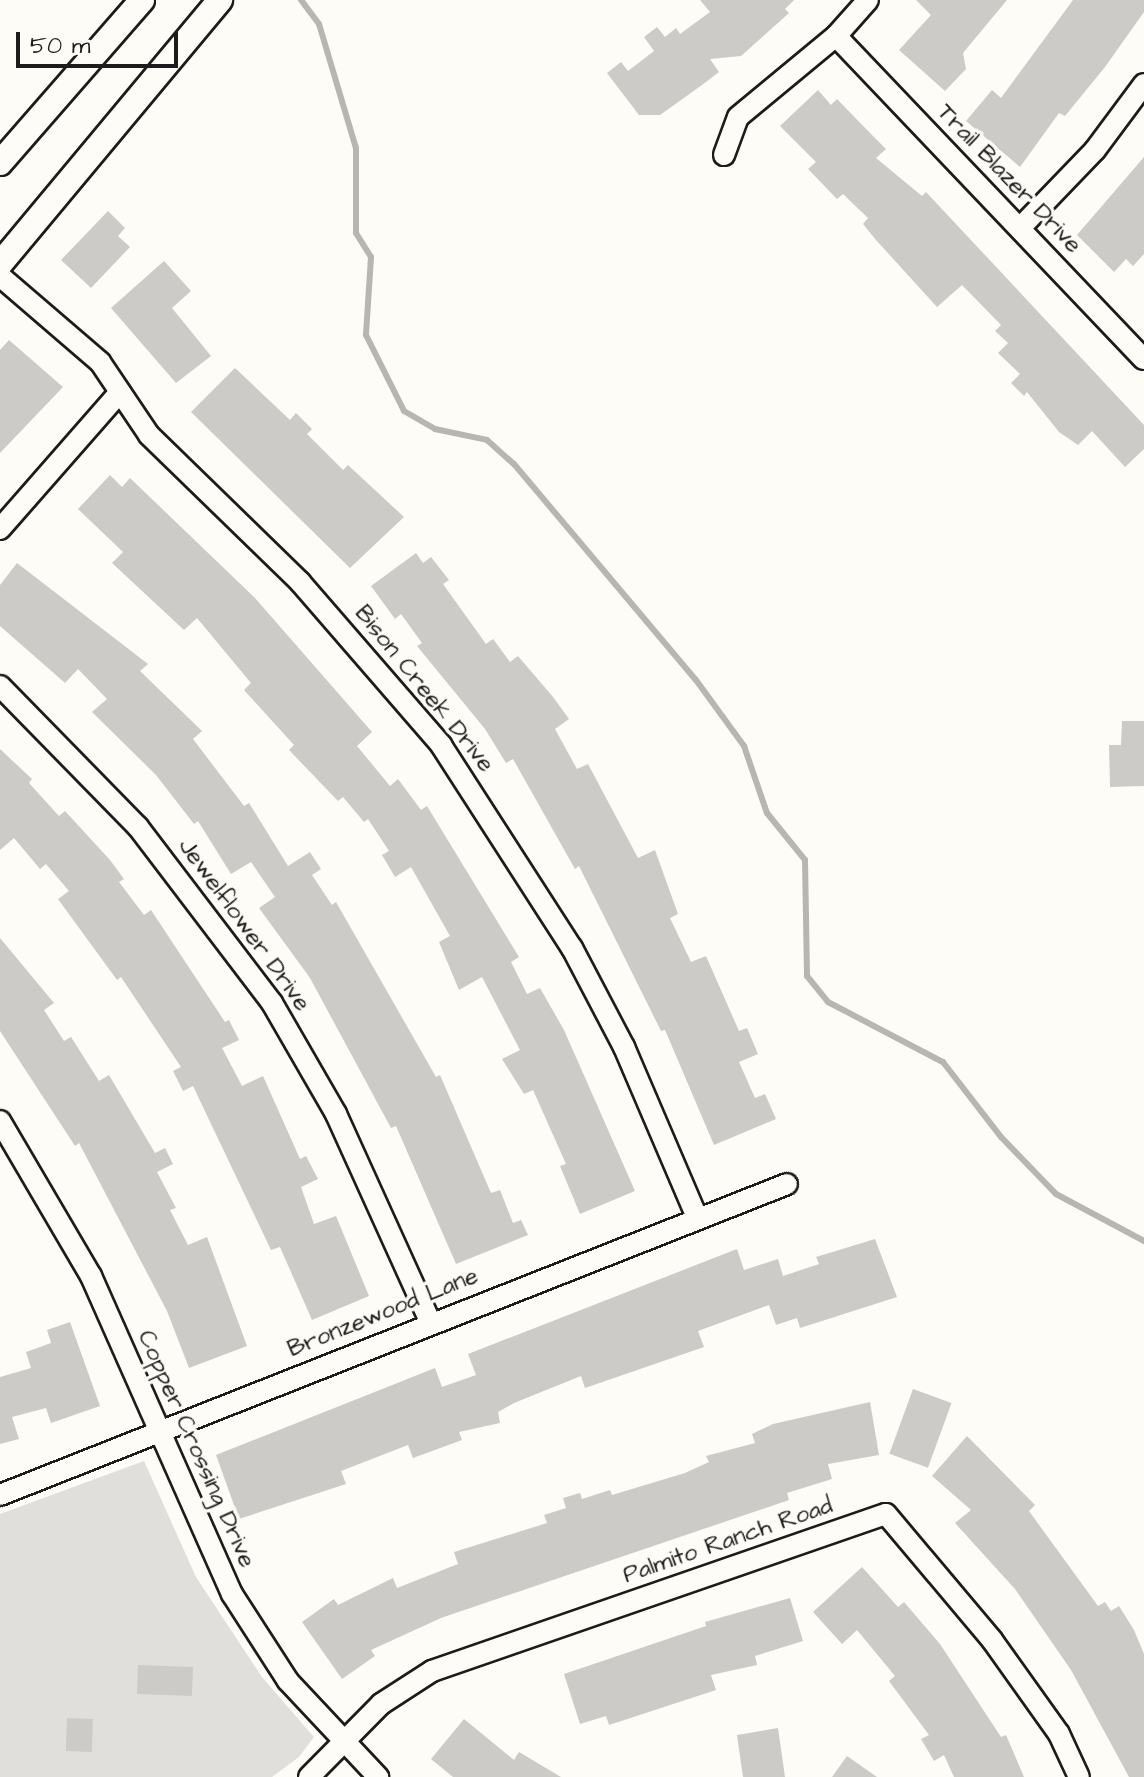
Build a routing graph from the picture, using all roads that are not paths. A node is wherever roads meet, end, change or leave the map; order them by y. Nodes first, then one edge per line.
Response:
1 (142, 0) edge
2 (220, 0) edge
3 (868, 0) edge
4 (836, 36) junction
5 (1144, 84) edge
6 (724, 155) dead end
7 (0, 163) edge
8 (1020, 228) junction
9 (0, 264) edge
10 (0, 276) edge
11 (1144, 359) edge
12 (120, 392) junction
13 (0, 529) edge
14 (0, 686) edge
15 (0, 1121) edge
16 (787, 1184) dead end
17 (697, 1217) junction
18 (430, 1321) junction
19 (160, 1431) junction
20 (0, 1495) edge
21 (342, 1745) junction
22 (309, 1777) edge
23 (378, 1777) edge
24 (1079, 1777) edge

1 - 7 street
2 - 9 street
3 - 4 street
4 - 6 street
4 - 8 street, Trail Blazer Drive
5 - 8 street
8 - 11 street, Trail Blazer Drive
10 - 12 street, Bison Creek Drive
12 - 13 street
12 - 17 street, Bison Creek Drive
14 - 18 street, Jewelflower Drive
15 - 19 street, Copper Crossing Drive
16 - 17 street, Bronzewood Lane
17 - 18 street, Bronzewood Lane
18 - 19 street, Bronzewood Lane
19 - 20 street, Bronzewood Lane
19 - 21 street, Copper Crossing Drive
21 - 22 street, Palmito Ranch Road
21 - 23 street, Copper Crossing Drive
21 - 24 street, Palmito Ranch Road

